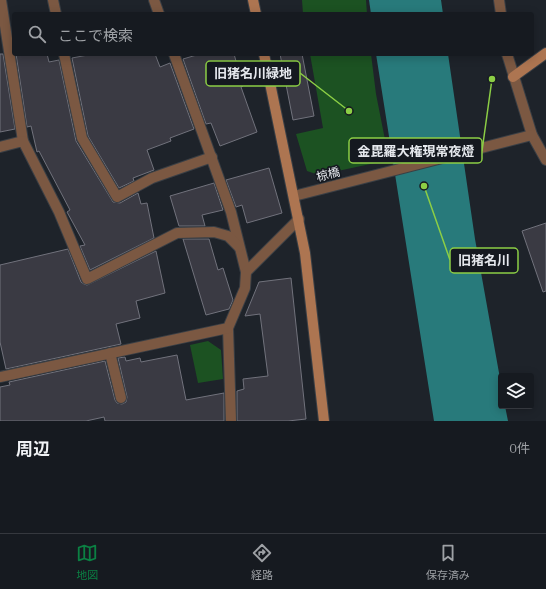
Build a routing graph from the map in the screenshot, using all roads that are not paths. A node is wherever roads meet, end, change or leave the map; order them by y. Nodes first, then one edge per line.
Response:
1 (1, 0) edge
2 (53, 0) edge
3 (154, 0) edge
4 (253, 0) edge
5 (499, 0) edge
6 (56, 12) edge
7 (158, 12) edge
8 (256, 12) edge
9 (501, 12) edge
10 (546, 53) edge
11 (64, 56) edge
12 (175, 56) edge
13 (264, 56) edge
14 (508, 56) edge
15 (513, 78) junction
16 (532, 135) junction
17 (23, 141) junction
18 (0, 147) edge
19 (212, 157) junction
20 (546, 160) edge
21 (294, 196) junction
22 (298, 219) junction
23 (239, 247) junction
24 (246, 272) junction
25 (228, 328) junction
26 (110, 353) junction
27 (0, 377) edge
28 (121, 398) dead end
29 (231, 421) edge
30 (324, 421) edge

1 - 17 street
2 - 6 street
3 - 7 street
4 - 8 street
5 - 9 street
10 - 15 street
11 - 19 street
12 - 19 street
13 - 21 street
14 - 15 street
15 - 16 street
16 - 20 street
16 - 21 street, 椋橋
17 - 18 street
17 - 23 street
19 - 23 street
21 - 22 street
22 - 24 street
22 - 30 street
23 - 24 street
24 - 25 street
25 - 26 street
25 - 29 street
26 - 27 street
26 - 28 street

